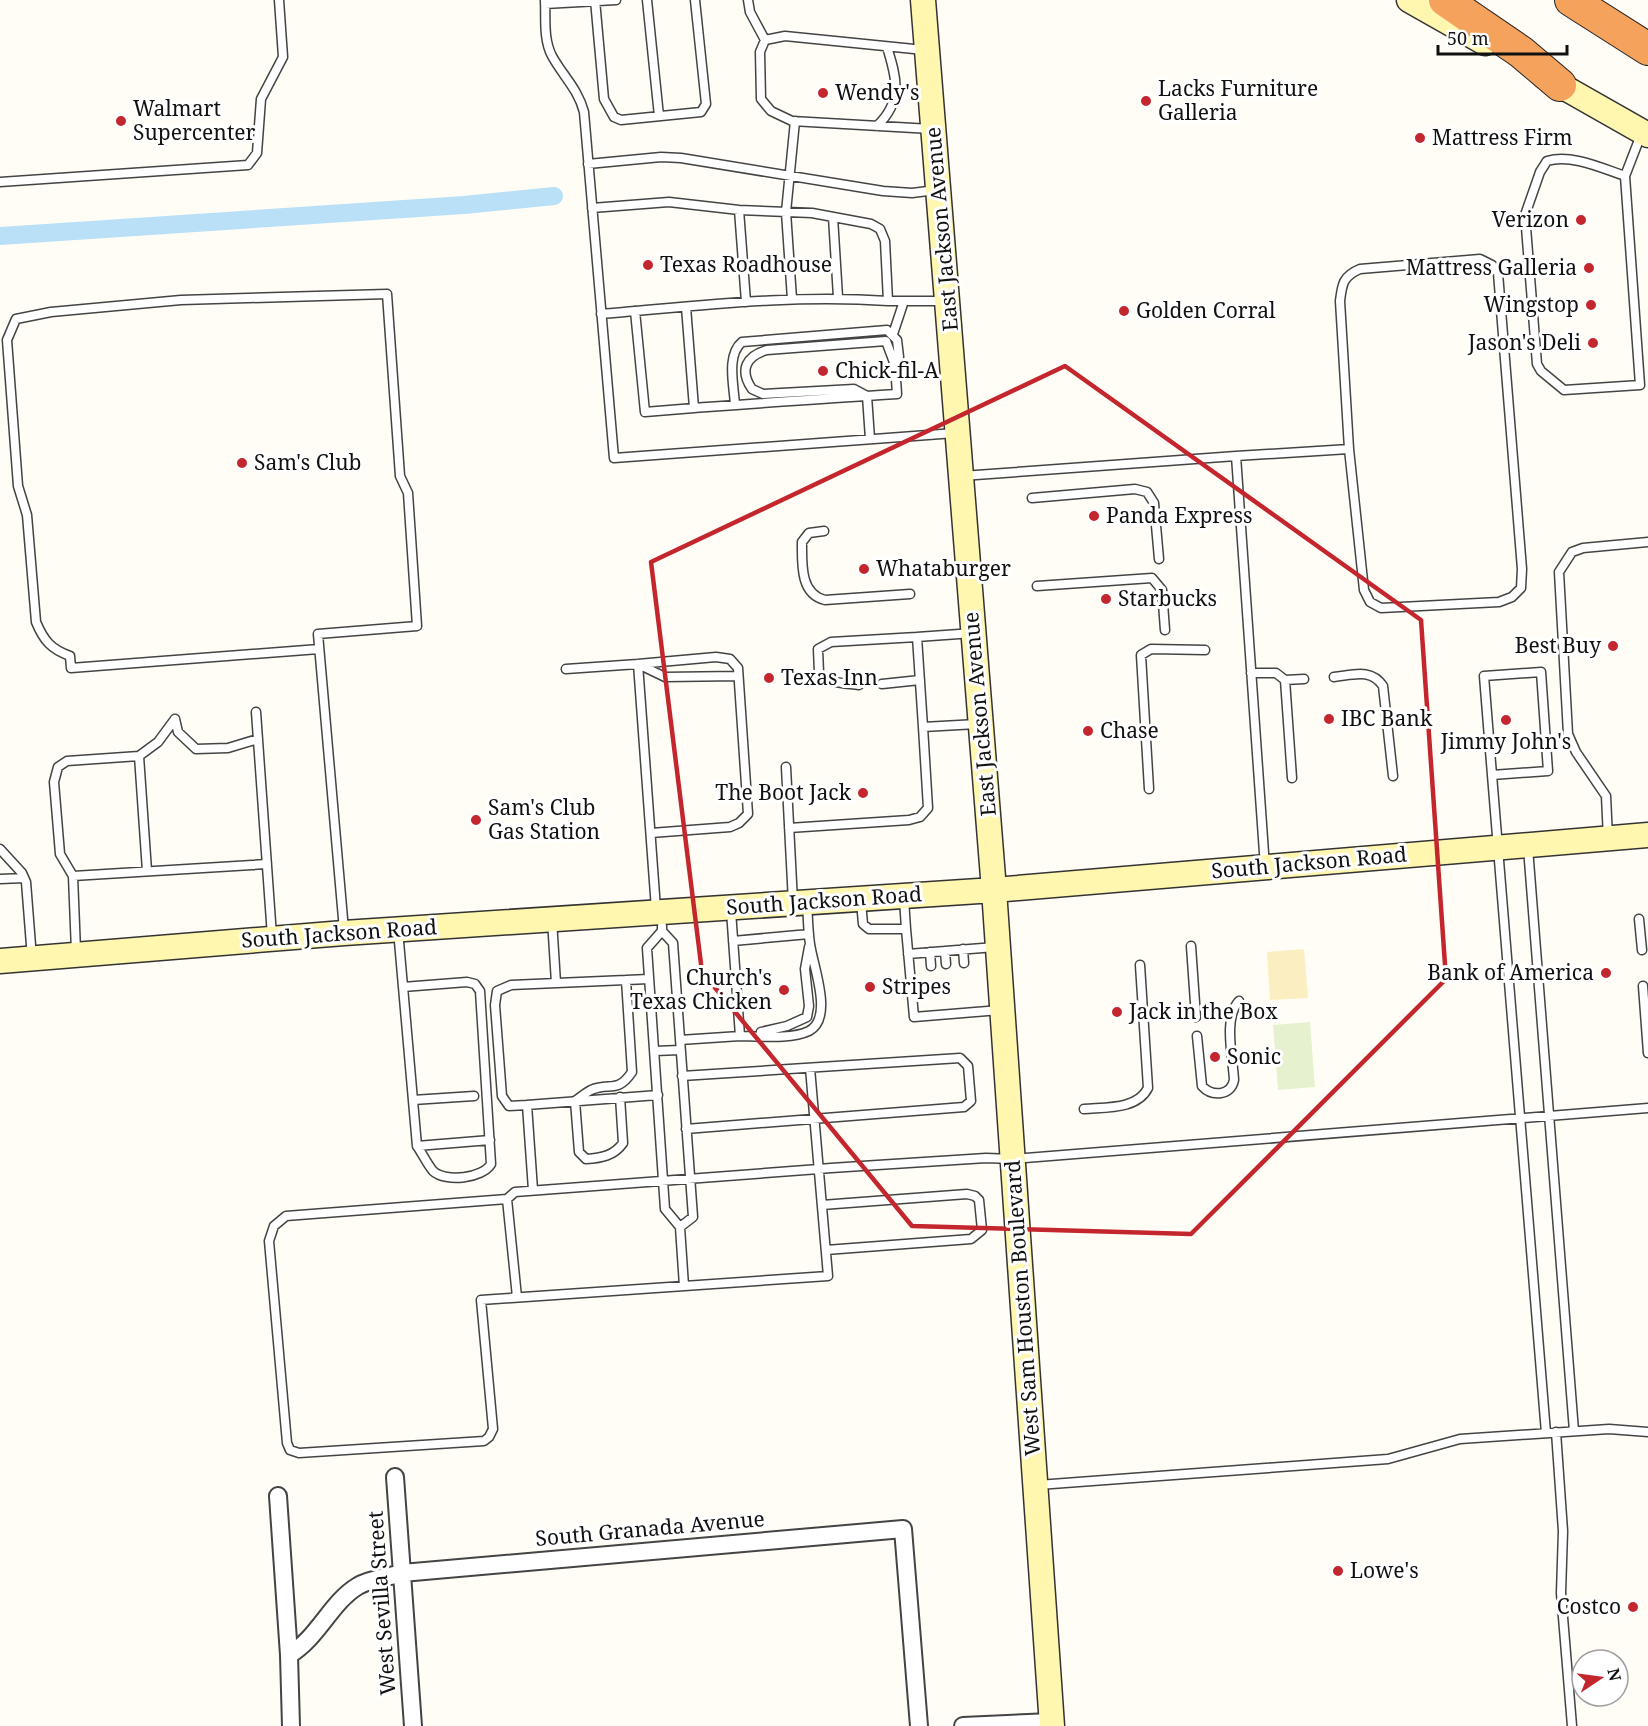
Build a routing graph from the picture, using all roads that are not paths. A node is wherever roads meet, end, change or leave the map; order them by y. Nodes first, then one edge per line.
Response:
1 (279, 0) edge
2 (616, 0) edge
3 (647, 0) edge
4 (695, 0) edge
5 (748, 0) edge
6 (923, 0) edge
7 (1409, 0) edge
8 (1445, 0) edge
9 (1571, 0) edge
10 (595, 1) edge
11 (545, 2) edge
12 (765, 40) junction
13 (887, 47) junction
14 (1648, 48) edge
15 (927, 50) junction
16 (1560, 85) junction
17 (659, 116) junction
18 (795, 121) junction
19 (877, 126) junction
20 (934, 129) junction
21 (1645, 133) edge
22 (588, 164) junction
23 (789, 175) junction
24 (1625, 176) junction
25 (0, 182) edge
26 (939, 190) junction
27 (592, 208) junction
28 (739, 210) junction
29 (786, 212) junction
30 (833, 217) junction
31 (838, 297) junction
32 (792, 299) junction
33 (888, 301) junction
34 (904, 301) junction
35 (948, 301) junction
36 (746, 302) junction
37 (686, 307) junction
38 (635, 311) junction
39 (601, 314) junction
40 (893, 333) junction
41 (895, 365) junction
42 (867, 396) junction
43 (735, 405) junction
44 (694, 408) junction
45 (958, 433) junction
46 (870, 439) junction
47 (1348, 449) junction
48 (1236, 456) junction
49 (961, 476) junction
50 (1032, 498) dead end
51 (824, 531) dead end
52 (1648, 542) edge
53 (1159, 559) dead end
54 (1037, 586) dead end
55 (910, 594) dead end
56 (1165, 630) dead end
57 (974, 633) junction
58 (916, 637) junction
59 (320, 649) junction
60 (1205, 650) dead end
61 (638, 664) junction
62 (566, 669) dead end
63 (1251, 674) junction
64 (738, 676) junction
65 (1334, 676) dead end
66 (1304, 679) dead end
67 (920, 680) junction
68 (1285, 680) junction
69 (882, 684) dead end
70 (859, 685) dead end
71 (256, 712) dead end
72 (981, 724) junction
73 (923, 727) junction
74 (258, 739) junction
75 (139, 756) junction
76 (786, 767) dead end
77 (1492, 775) junction
78 (1393, 776) dead end
79 (1292, 778) dead end
80 (1149, 789) dead end
81 (789, 828) junction
82 (651, 833) junction
83 (1648, 835) edge
84 (1608, 838) junction
85 (1528, 845) junction
86 (1499, 848) junction
87 (0, 849) edge
88 (267, 864) junction
89 (1265, 867) junction
90 (147, 871) junction
91 (73, 876) junction
92 (24, 878) junction
93 (0, 879) edge
94 (994, 890) junction
95 (903, 896) junction
96 (861, 899) junction
97 (800, 903) junction
98 (731, 907) junction
99 (660, 918) junction
100 (1639, 919) dead end
101 (552, 920) junction
102 (906, 929) junction
103 (398, 930) junction
104 (344, 933) junction
105 (809, 934) junction
106 (272, 939) junction
107 (733, 941) junction
108 (810, 944) junction
109 (1191, 946) dead end
110 (998, 947) junction
111 (963, 950) junction
112 (1642, 950) dead end
113 (945, 951) junction
114 (930, 952) junction
115 (77, 954) junction
116 (908, 954) junction
117 (32, 958) junction
118 (0, 961) edge
119 (964, 963) dead end
120 (946, 964) dead end
121 (1140, 965) dead end
122 (931, 966) dead end
123 (650, 979) junction
124 (626, 980) junction
125 (556, 983) junction
126 (1643, 986) dead end
127 (403, 987) junction
128 (1239, 1001) dead end
129 (1003, 1010) junction
130 (1196, 1017) dead end
131 (740, 1036) junction
132 (1197, 1036) dead end
133 (680, 1040) junction
134 (680, 1050) junction
135 (655, 1051) junction
136 (1648, 1053) edge
137 (810, 1068) junction
138 (682, 1076) junction
139 (658, 1095) junction
140 (474, 1096) dead end
141 (620, 1098) junction
142 (413, 1100) junction
143 (574, 1101) junction
144 (527, 1105) junction
145 (1648, 1108) edge
146 (1084, 1109) dead end
147 (1550, 1116) junction
148 (1520, 1118) junction
149 (814, 1119) junction
150 (686, 1129) junction
151 (490, 1140) junction
152 (417, 1146) junction
153 (1013, 1159) junction
154 (819, 1169) junction
155 (689, 1179) junction
156 (664, 1181) junction
157 (533, 1191) junction
158 (507, 1199) junction
159 (822, 1205) junction
160 (680, 1227) junction
161 (826, 1250) junction
162 (684, 1286) junction
163 (517, 1297) junction
164 (1574, 1431) junction
165 (1551, 1432) junction
166 (1648, 1432) edge
167 (395, 1477) dead end
168 (1035, 1486) junction
169 (278, 1496) dead end
170 (402, 1574) junction
171 (290, 1655) junction
172 (1051, 1724) edge
173 (291, 1726) edge
174 (413, 1726) edge
175 (919, 1726) edge
176 (963, 1726) edge
177 (1572, 1726) edge

1 - 25 lane
2 - 10 lane
3 - 17 lane
4 - 17 lane
5 - 12 lane
6 - 15 main road, East Jackson Avenue
7 - 16 main road
8 - 16 highway
9 - 14 highway
10 - 11 lane
10 - 17 lane
11 - 22 lane
12 - 13 lane
12 - 18 lane
13 - 15 lane
13 - 19 lane
15 - 20 main road, East Jackson Avenue
16 - 21 main road
18 - 19 lane
18 - 23 lane
19 - 20 lane
20 - 26 main road, East Jackson Avenue
21 - 24 lane
22 - 23 lane
22 - 27 lane
23 - 26 lane
23 - 29 lane
24 - 24 lane
26 - 35 main road, East Jackson Avenue
27 - 28 lane
27 - 39 lane
28 - 29 lane
28 - 36 lane
29 - 30 lane
29 - 32 lane
30 - 31 lane
30 - 33 lane
31 - 32 lane
31 - 33 lane
32 - 36 lane
33 - 34 lane
34 - 35 lane
34 - 40 lane
35 - 45 main road, East Jackson Avenue
36 - 37 lane
37 - 38 lane
37 - 44 lane
38 - 39 lane
38 - 44 lane
39 - 46 lane
40 - 41 lane
40 - 43 lane
41 - 42 lane
41 - 42 lane
42 - 43 lane
42 - 46 lane
43 - 44 lane
45 - 46 lane
45 - 49 main road, East Jackson Avenue
47 - 47 lane
47 - 48 lane
48 - 49 lane
48 - 63 lane
49 - 57 main road, East Jackson Avenue
50 - 53 lane
51 - 55 lane
52 - 84 lane
54 - 56 lane
57 - 58 lane
57 - 72 main road, East Jackson Avenue
58 - 67 lane
58 - 70 lane
59 - 59 lane
59 - 104 lane
60 - 80 lane
61 - 62 lane
61 - 64 lane
61 - 64 lane
61 - 82 lane
63 - 68 lane
63 - 89 lane
64 - 82 lane
65 - 78 lane
66 - 68 lane
67 - 69 lane
67 - 73 lane
68 - 79 lane
71 - 74 lane
72 - 73 lane
72 - 94 main road, East Jackson Avenue
73 - 81 lane
74 - 75 lane
74 - 88 lane
75 - 90 lane
75 - 91 lane
76 - 81 lane
77 - 77 lane
77 - 86 lane
81 - 97 lane
82 - 99 lane
83 - 84 main road, South Jackson Road
84 - 85 main road, South Jackson Road
85 - 86 main road, South Jackson Road
85 - 147 lane
86 - 89 main road, South Jackson Road
86 - 148 lane
87 - 92 lane
88 - 90 lane
88 - 106 lane
89 - 94 main road, South Jackson Road
90 - 91 lane
91 - 115 lane
92 - 93 lane
92 - 117 lane
94 - 95 main road, South Jackson Road
94 - 110 main road, West Sam Houston Boulevard
95 - 96 main road, South Jackson Road
95 - 102 lane
96 - 97 main road, South Jackson Road
96 - 102 lane
97 - 98 main road, South Jackson Road
97 - 105 lane
98 - 99 main road, South Jackson Road
98 - 107 lane
99 - 101 main road, South Jackson Road
99 - 123 lane
99 - 133 lane
100 - 112 lane
101 - 103 main road, South Jackson Road
101 - 125 lane
102 - 116 lane
103 - 104 main road, South Jackson Road
103 - 127 lane
104 - 106 main road, South Jackson Road
105 - 107 lane
105 - 108 lane
106 - 115 main road, South Jackson Road
107 - 131 lane
108 - 131 lane
108 - 131 lane
109 - 130 lane
110 - 111 lane
110 - 129 main road, West Sam Houston Boulevard
111 - 113 lane
111 - 119 lane
113 - 114 lane
113 - 120 lane
114 - 116 lane
114 - 122 lane
115 - 117 main road, South Jackson Road
116 - 129 lane
117 - 118 main road, South Jackson Road
121 - 146 lane
123 - 124 lane
123 - 135 lane
124 - 125 lane
124 - 143 lane
125 - 144 lane
126 - 136 lane
127 - 142 lane
127 - 151 lane
128 - 132 lane
129 - 153 main road, West Sam Houston Boulevard
131 - 133 lane
133 - 134 lane
134 - 135 lane
134 - 138 lane
135 - 139 lane
137 - 138 lane
137 - 149 lane
137 - 149 lane
138 - 150 lane
139 - 141 lane
139 - 156 lane
140 - 142 lane
141 - 143 lane
141 - 143 lane
142 - 152 lane
143 - 144 lane
144 - 157 lane
145 - 147 lane
147 - 148 lane
147 - 164 lane
148 - 153 lane
148 - 165 lane
149 - 150 lane
149 - 154 lane
150 - 155 lane
151 - 152 lane
151 - 152 lane
153 - 154 lane
153 - 168 main road, West Sam Houston Boulevard
154 - 155 lane
154 - 159 lane
155 - 156 lane
155 - 160 lane
156 - 157 lane
156 - 160 lane
157 - 158 lane
158 - 163 lane
158 - 163 lane
159 - 161 lane
159 - 161 lane
160 - 162 lane
161 - 162 lane
162 - 163 lane
164 - 165 lane
164 - 166 lane
165 - 168 lane
165 - 177 lane
167 - 170 street, West Sevilla Street
168 - 172 main road, West Sam Houston Boulevard
169 - 171 street
170 - 171 street, South Granada Avenue
170 - 174 street, West Sevilla Street
170 - 175 street, South Granada Avenue
171 - 173 street
172 - 176 street

